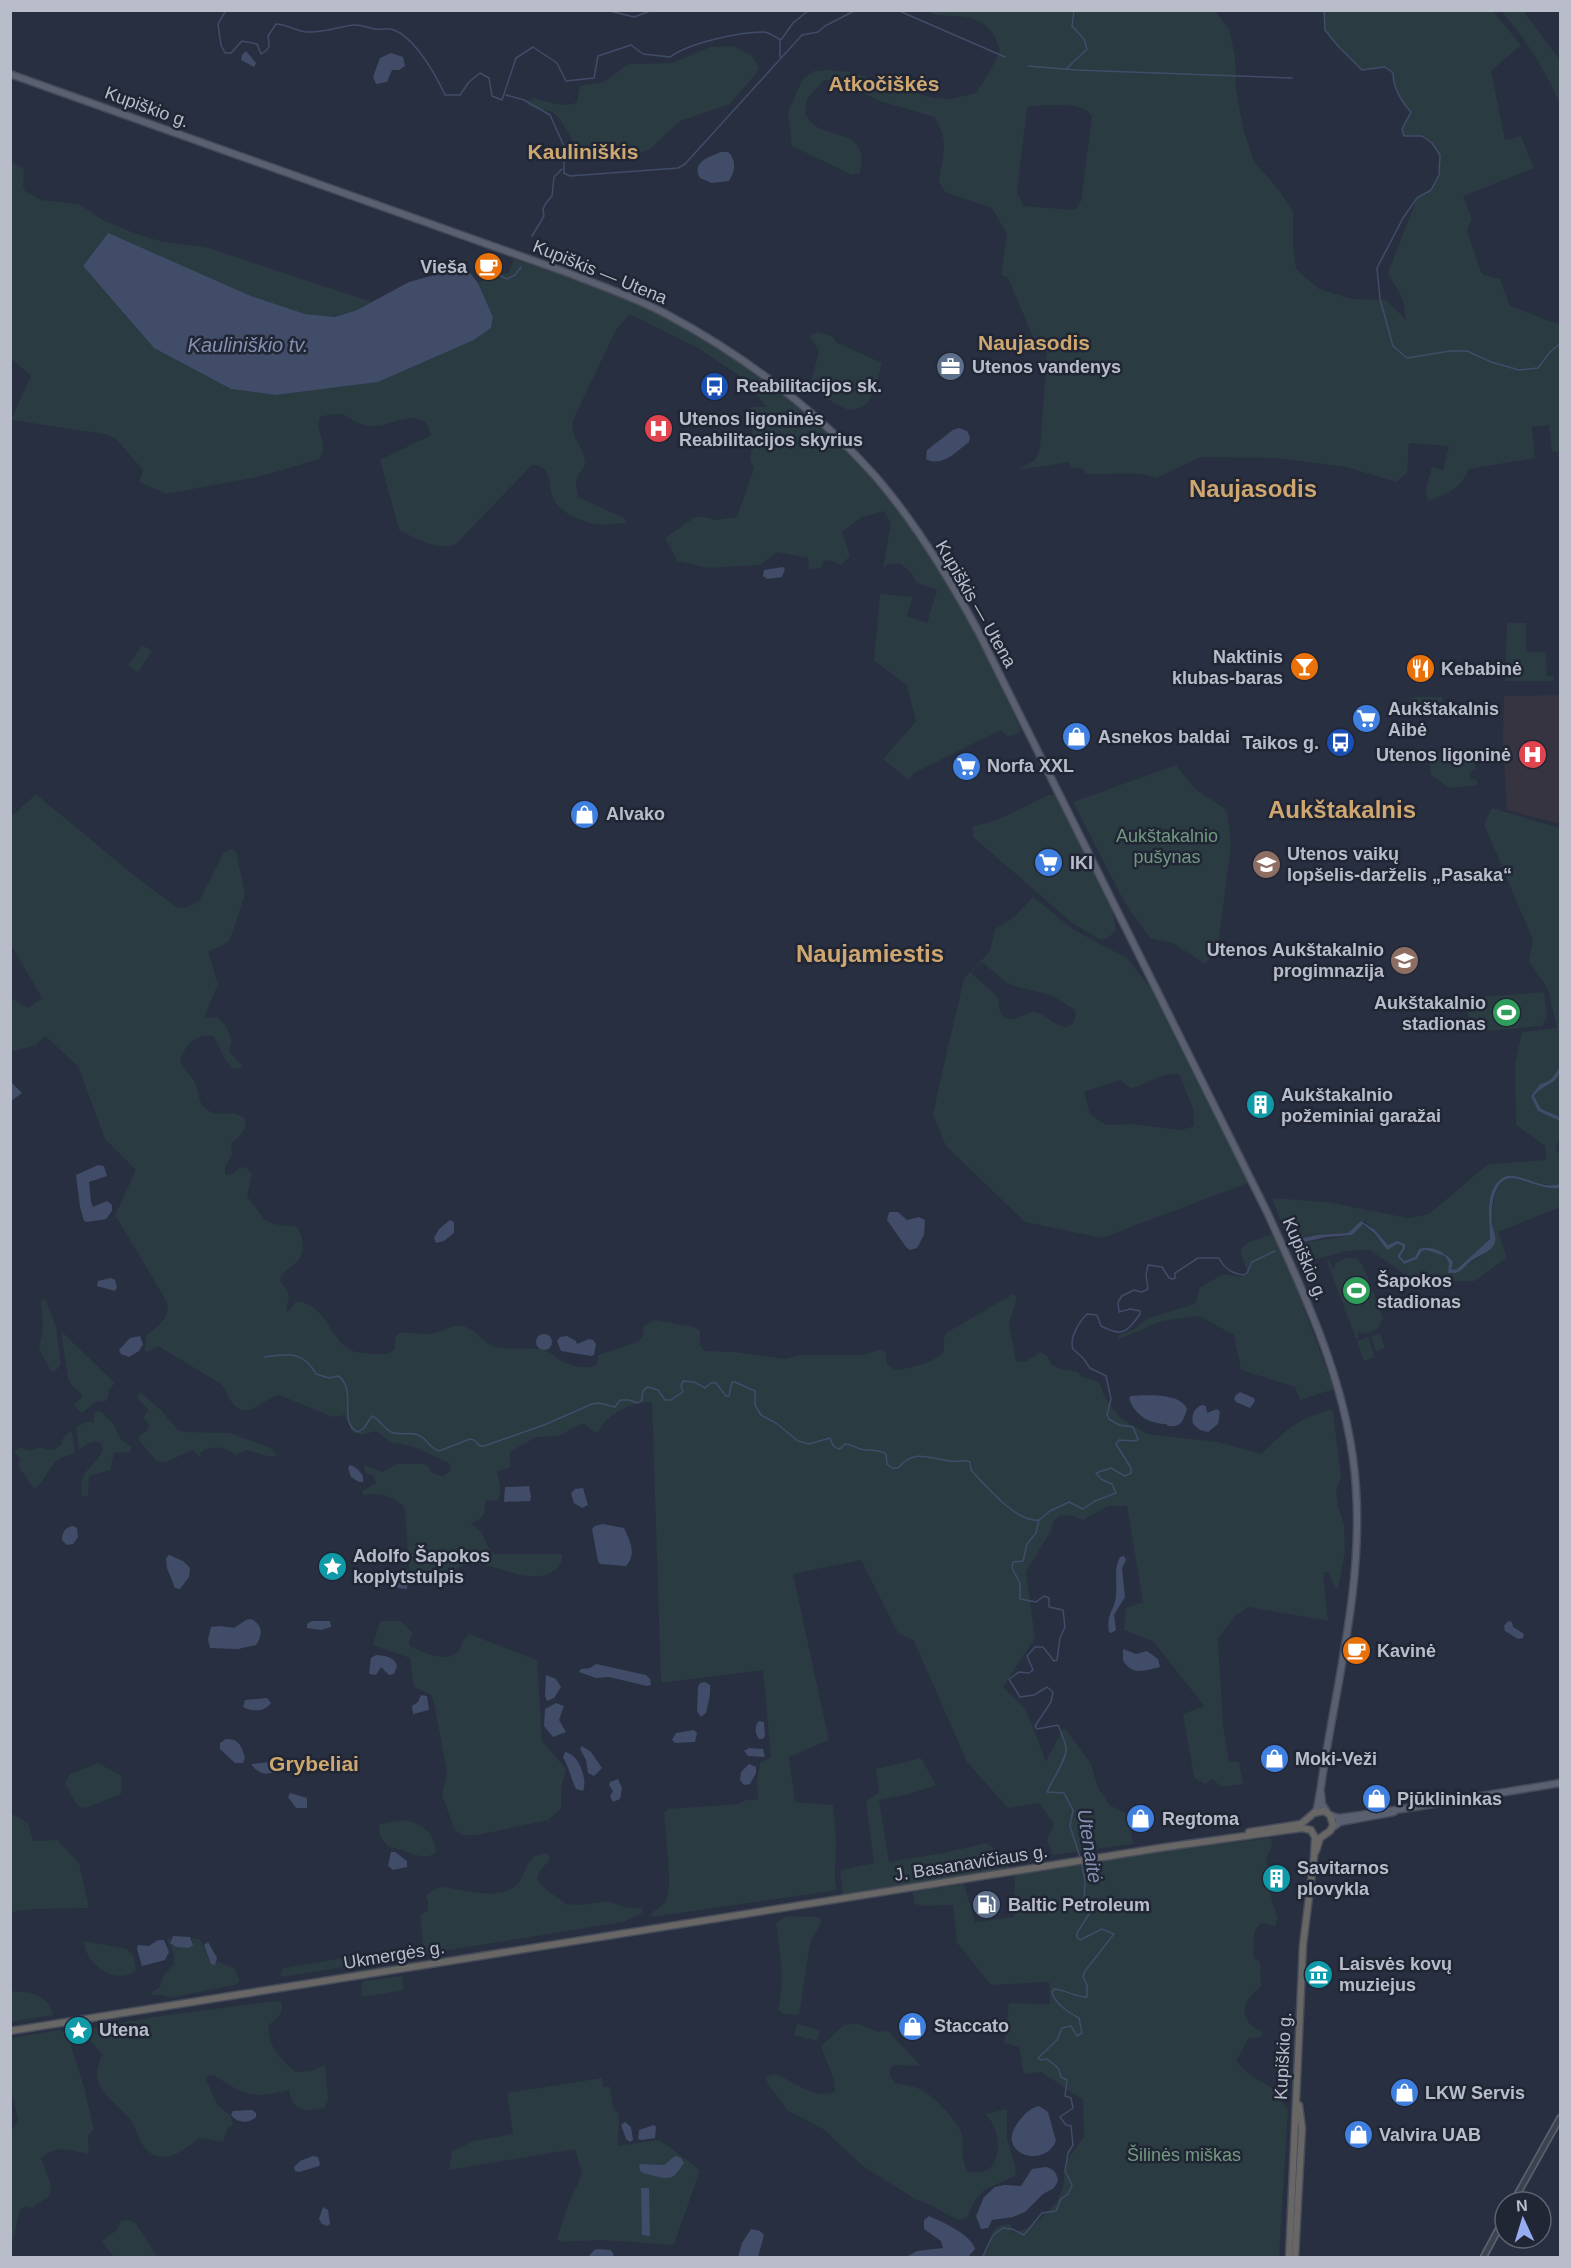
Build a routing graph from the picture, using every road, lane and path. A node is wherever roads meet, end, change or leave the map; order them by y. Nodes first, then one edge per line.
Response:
1 (10, 74) edge
2 (274, 168) joint
3 (1055, 786) joint
4 (1560, 1783) edge
5 (1321, 1786) junction
6 (1398, 1810) junction
7 (1328, 1814) junction
8 (1312, 1815) junction
9 (1332, 1828) junction
10 (1312, 1831) junction
11 (1324, 1835) junction
12 (1224, 1838) junction
13 (1314, 1857) junction
14 (722, 1919) joint
15 (10, 2031) edge
16 (1296, 2096) junction
17 (1560, 2118) edge
18 (1520, 2190) edge
19 (1493, 2239) edge
20 (1289, 2258) edge
21 (1295, 2258) edge
22 (1483, 2258) edge

1 - 2 main road, Kupiškio g.
2 - 3 main road, Kupiškis — Utena
3 - 5 main road, Kupiškio g.
4 - 6 main road
5 - 7 main road, Kupiškio g.
5 - 8 main road, Kupiškio g.
6 - 7 main road
6 - 9 main road
7 - 8 highway
7 - 9 highway
8 - 10 highway
8 - 12 highway, J. Basanavičiaus g.
9 - 11 highway
10 - 11 highway
10 - 12 highway, J. Basanavičiaus g.
10 - 13 highway, Kupiškio g.
11 - 13 highway, Kupiškio g.
12 - 14 highway, J. Basanavičiaus g.
13 - 16 highway, Kupiškio g.
14 - 15 highway, Ukmergės g.
16 - 20 highway, Kupiškio g.
16 - 21 highway
17 - 18 street
19 - 22 street

